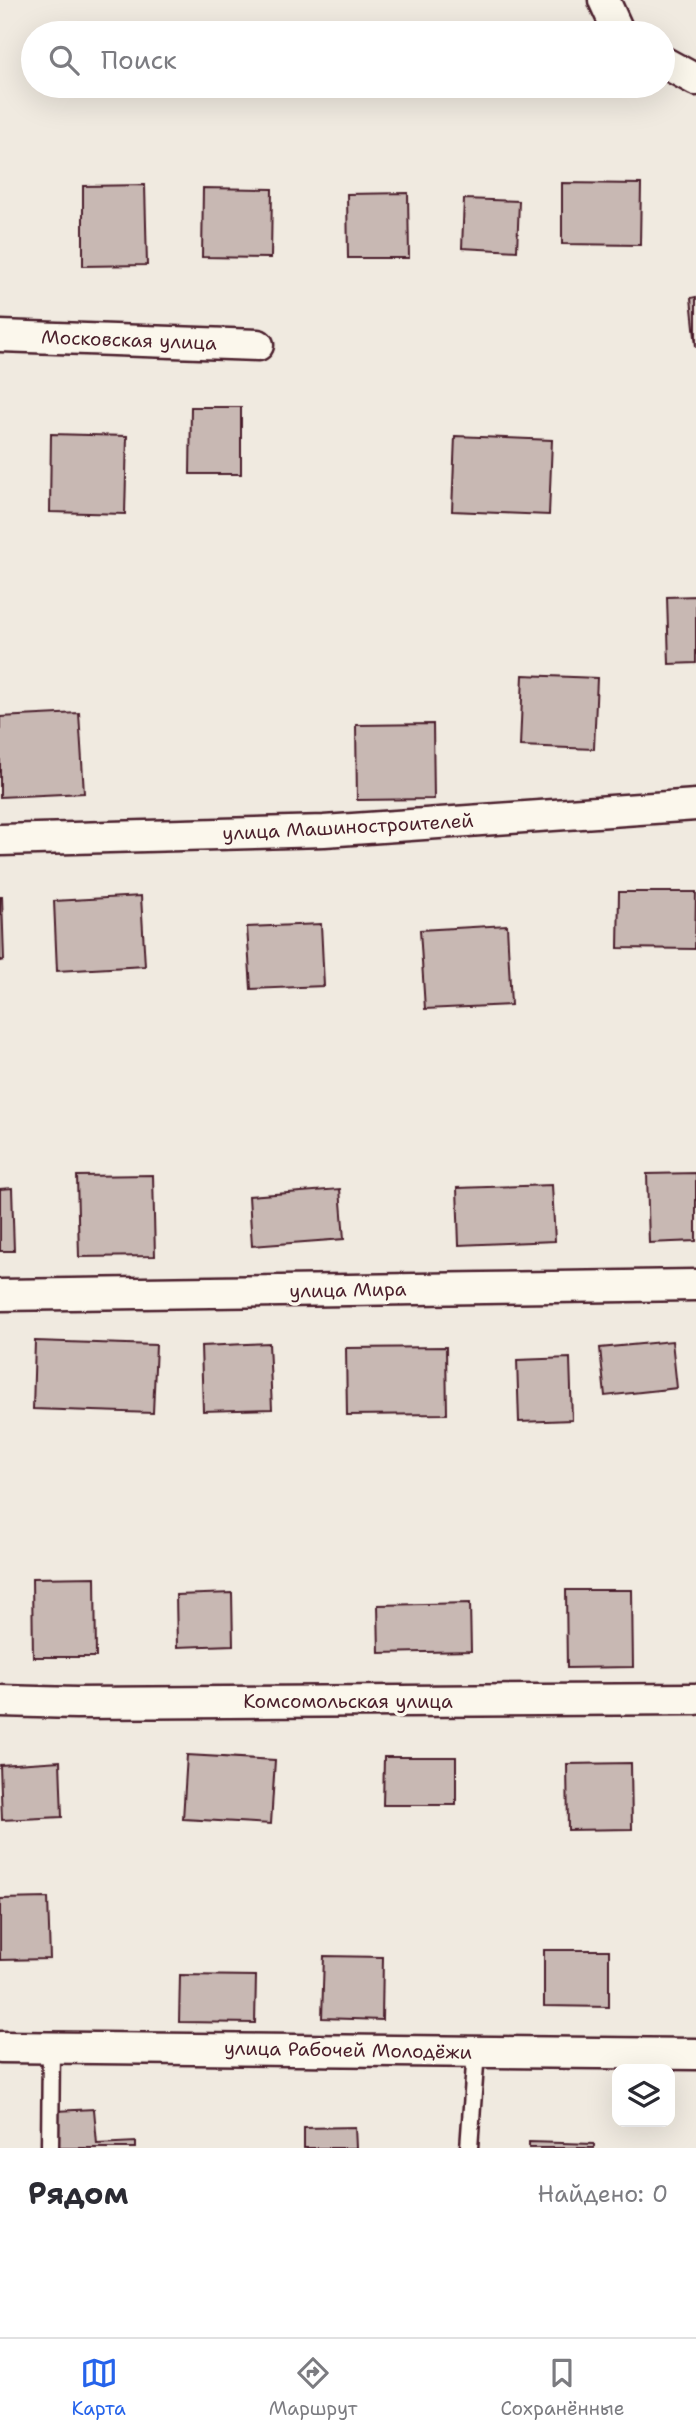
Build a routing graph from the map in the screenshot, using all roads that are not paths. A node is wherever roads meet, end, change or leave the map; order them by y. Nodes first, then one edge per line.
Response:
1 (604, 0) edge
2 (614, 21) edge
3 (675, 68) edge
4 (696, 79) edge
5 (0, 336) edge
6 (258, 345) dead end
7 (696, 804) edge
8 (0, 839) edge
9 (696, 1285) edge
10 (0, 1295) edge
11 (696, 1699) edge
12 (0, 1701) edge
13 (51, 2046) junction
14 (0, 2047) edge
15 (476, 2051) junction
16 (696, 2054) edge
17 (50, 2148) edge
18 (469, 2148) edge

1 - 2 street
3 - 4 street
5 - 6 street, Московская улица
7 - 8 street, улица Машиностроителей
9 - 10 street, улица Мира
11 - 12 street, Комсомольская улица
13 - 14 street, улица Рабочей Молодёжи
13 - 15 street, улица Рабочей Молодёжи
13 - 17 lane
15 - 16 street, улица Рабочей Молодёжи
15 - 18 lane

